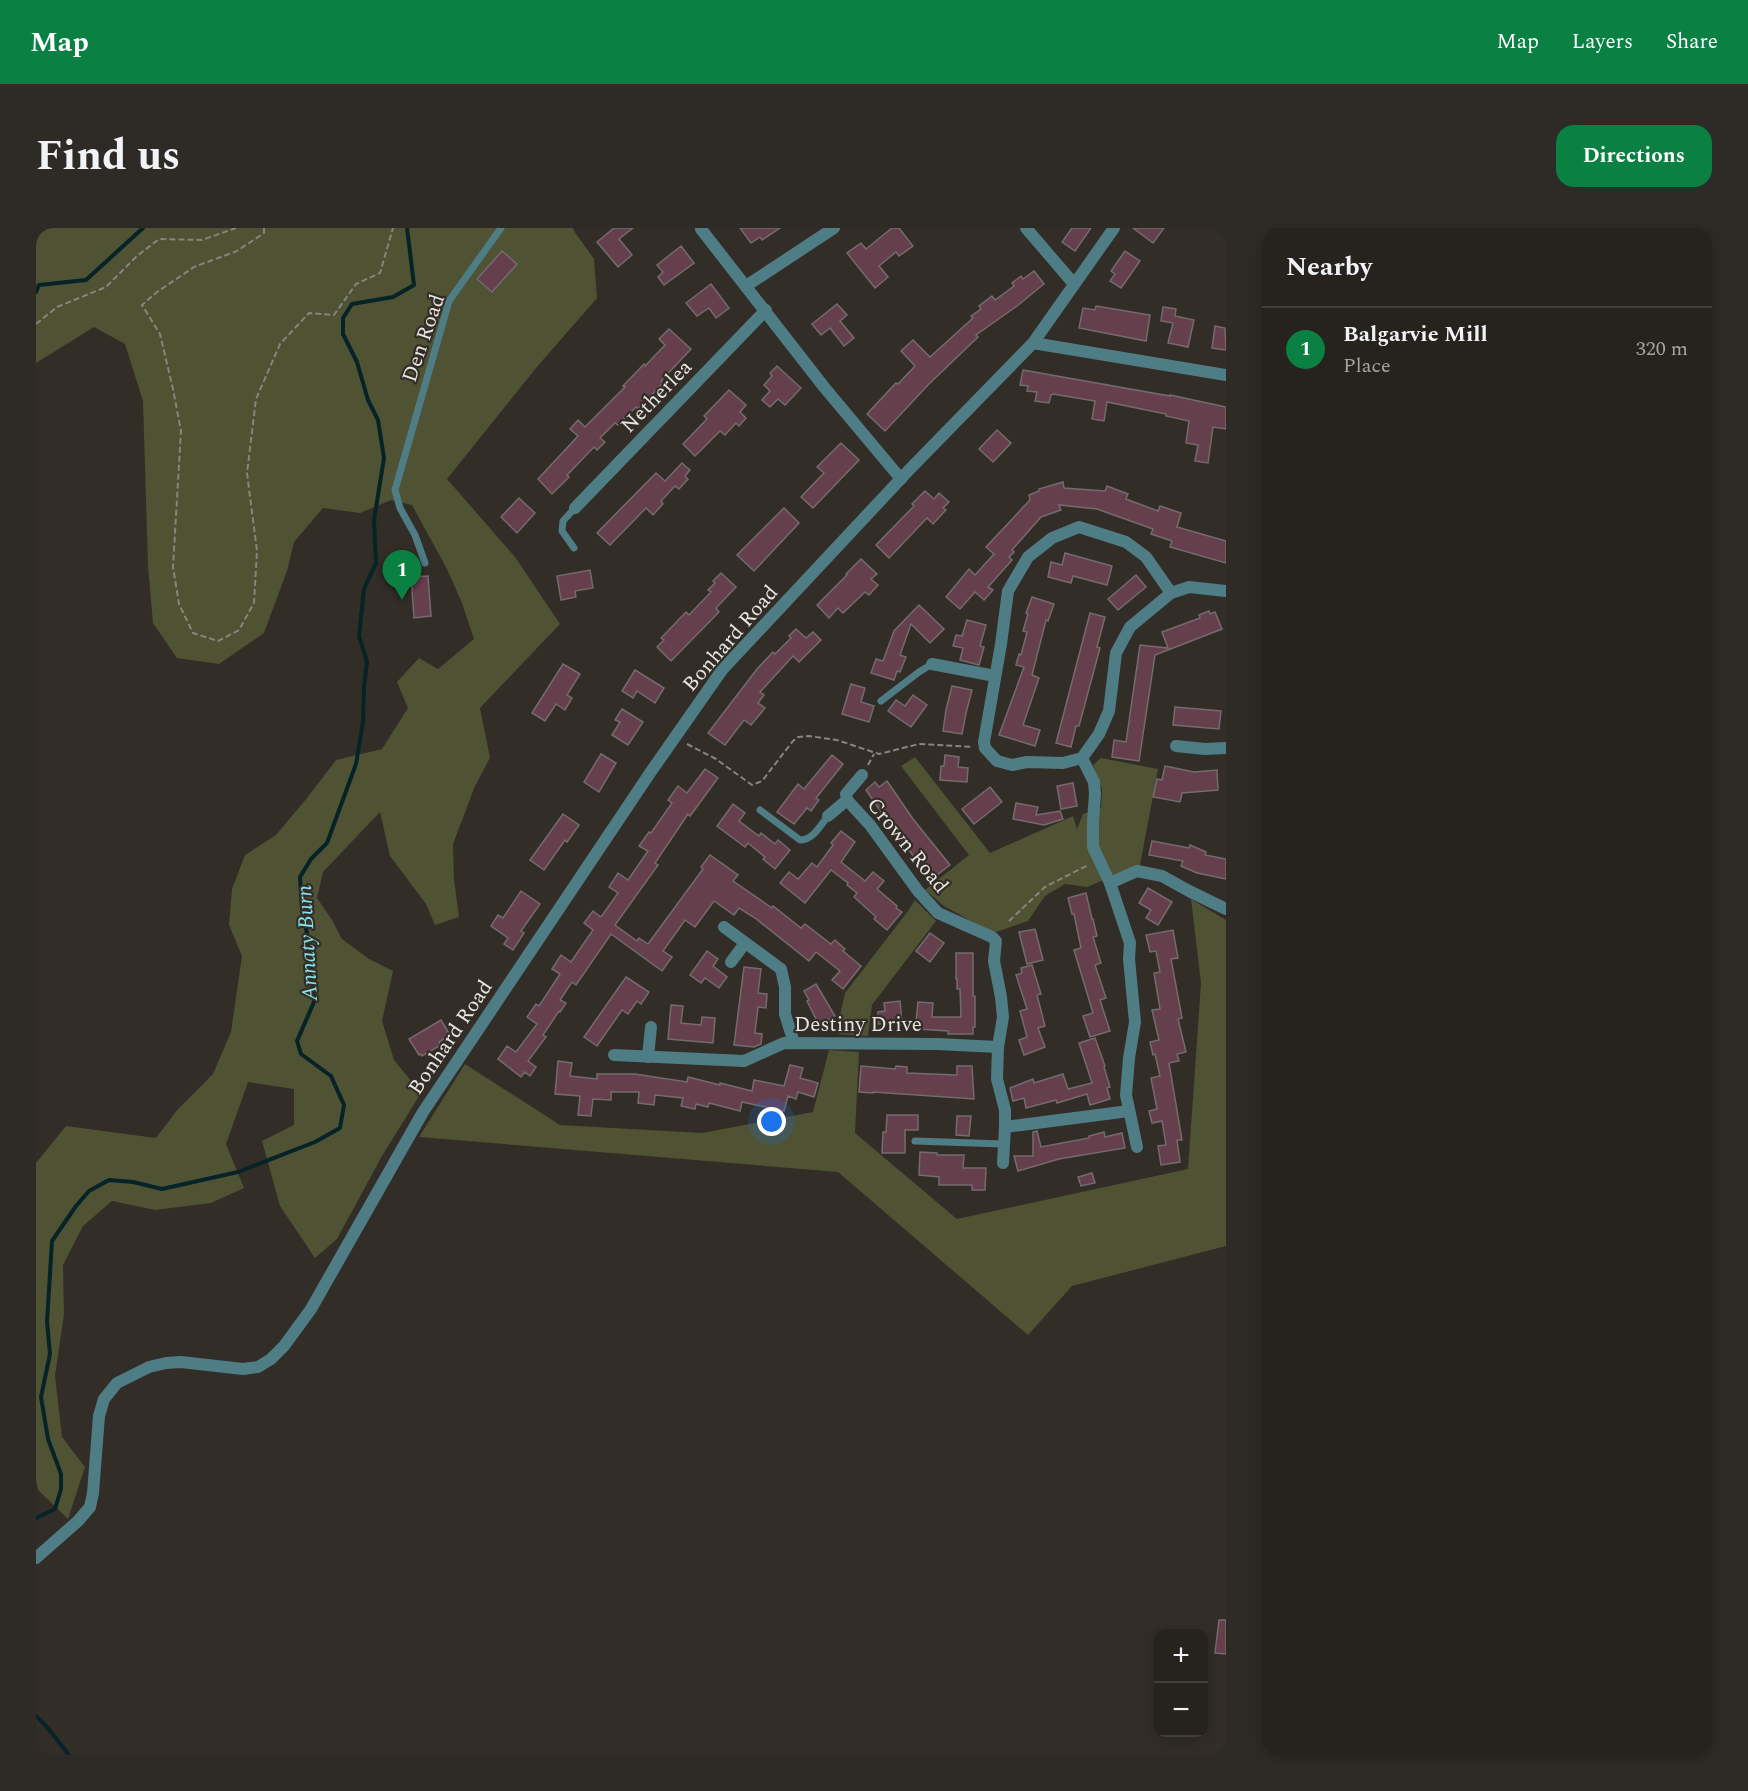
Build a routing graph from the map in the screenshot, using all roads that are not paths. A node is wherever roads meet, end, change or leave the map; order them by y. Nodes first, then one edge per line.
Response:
1 (501, 228) edge
2 (834, 228) edge
3 (1026, 228) edge
4 (1114, 228) edge
5 (701, 229) edge
6 (1074, 284) junction
7 (746, 286) junction
8 (765, 310) junction
9 (1032, 343) junction
10 (1226, 375) edge
11 (901, 479) junction
12 (575, 508) joint
13 (574, 548) dead end
14 (425, 563) dead end
15 (1226, 591) edge
16 (1171, 593) junction
17 (932, 664) joint
18 (995, 676) junction
19 (881, 701) dead end
20 (1176, 746) dead end
21 (1226, 748) edge
22 (1082, 758) junction
23 (861, 775) dead end
24 (847, 800) junction
25 (760, 810) dead end
26 (828, 816) joint
27 (1110, 882) junction
28 (1226, 909) edge
29 (724, 927) dead end
30 (745, 943) junction
31 (731, 962) dead end
32 (651, 1027) dead end
33 (794, 1043) junction
34 (998, 1047) junction
35 (614, 1055) dead end
36 (648, 1057) junction
37 (1129, 1111) junction
38 (1005, 1127) junction
39 (915, 1141) dead end
40 (1003, 1144) junction
41 (1137, 1147) dead end
42 (1003, 1163) dead end
43 (36, 1558) edge

1 - 14 lane, Den Road
2 - 7 street
3 - 6 street
4 - 6 street, Bonhard Road
5 - 7 street
6 - 9 street, Bonhard Road
7 - 8 street
8 - 11 street
8 - 12 street, Netherlea
9 - 10 street
9 - 11 street, Bonhard Road
11 - 43 street, Bonhard Road
12 - 13 lane
15 - 16 street
16 - 18 street
16 - 22 street
17 - 18 street
17 - 19 lane
18 - 22 street
20 - 21 street
22 - 27 street
23 - 24 street, Crown Road
24 - 26 street, Crown Road
24 - 34 street, Crown Road
25 - 26 lane
27 - 28 street
27 - 37 street
29 - 30 street
30 - 31 street
30 - 33 street
32 - 36 street
33 - 34 street, Destiny Drive
33 - 36 street, Destiny Drive
34 - 38 street, Crown Road
35 - 36 street, Destiny Drive
37 - 38 street
37 - 41 street
38 - 40 street, Crown Road
39 - 40 lane
40 - 42 street, Crown Road

